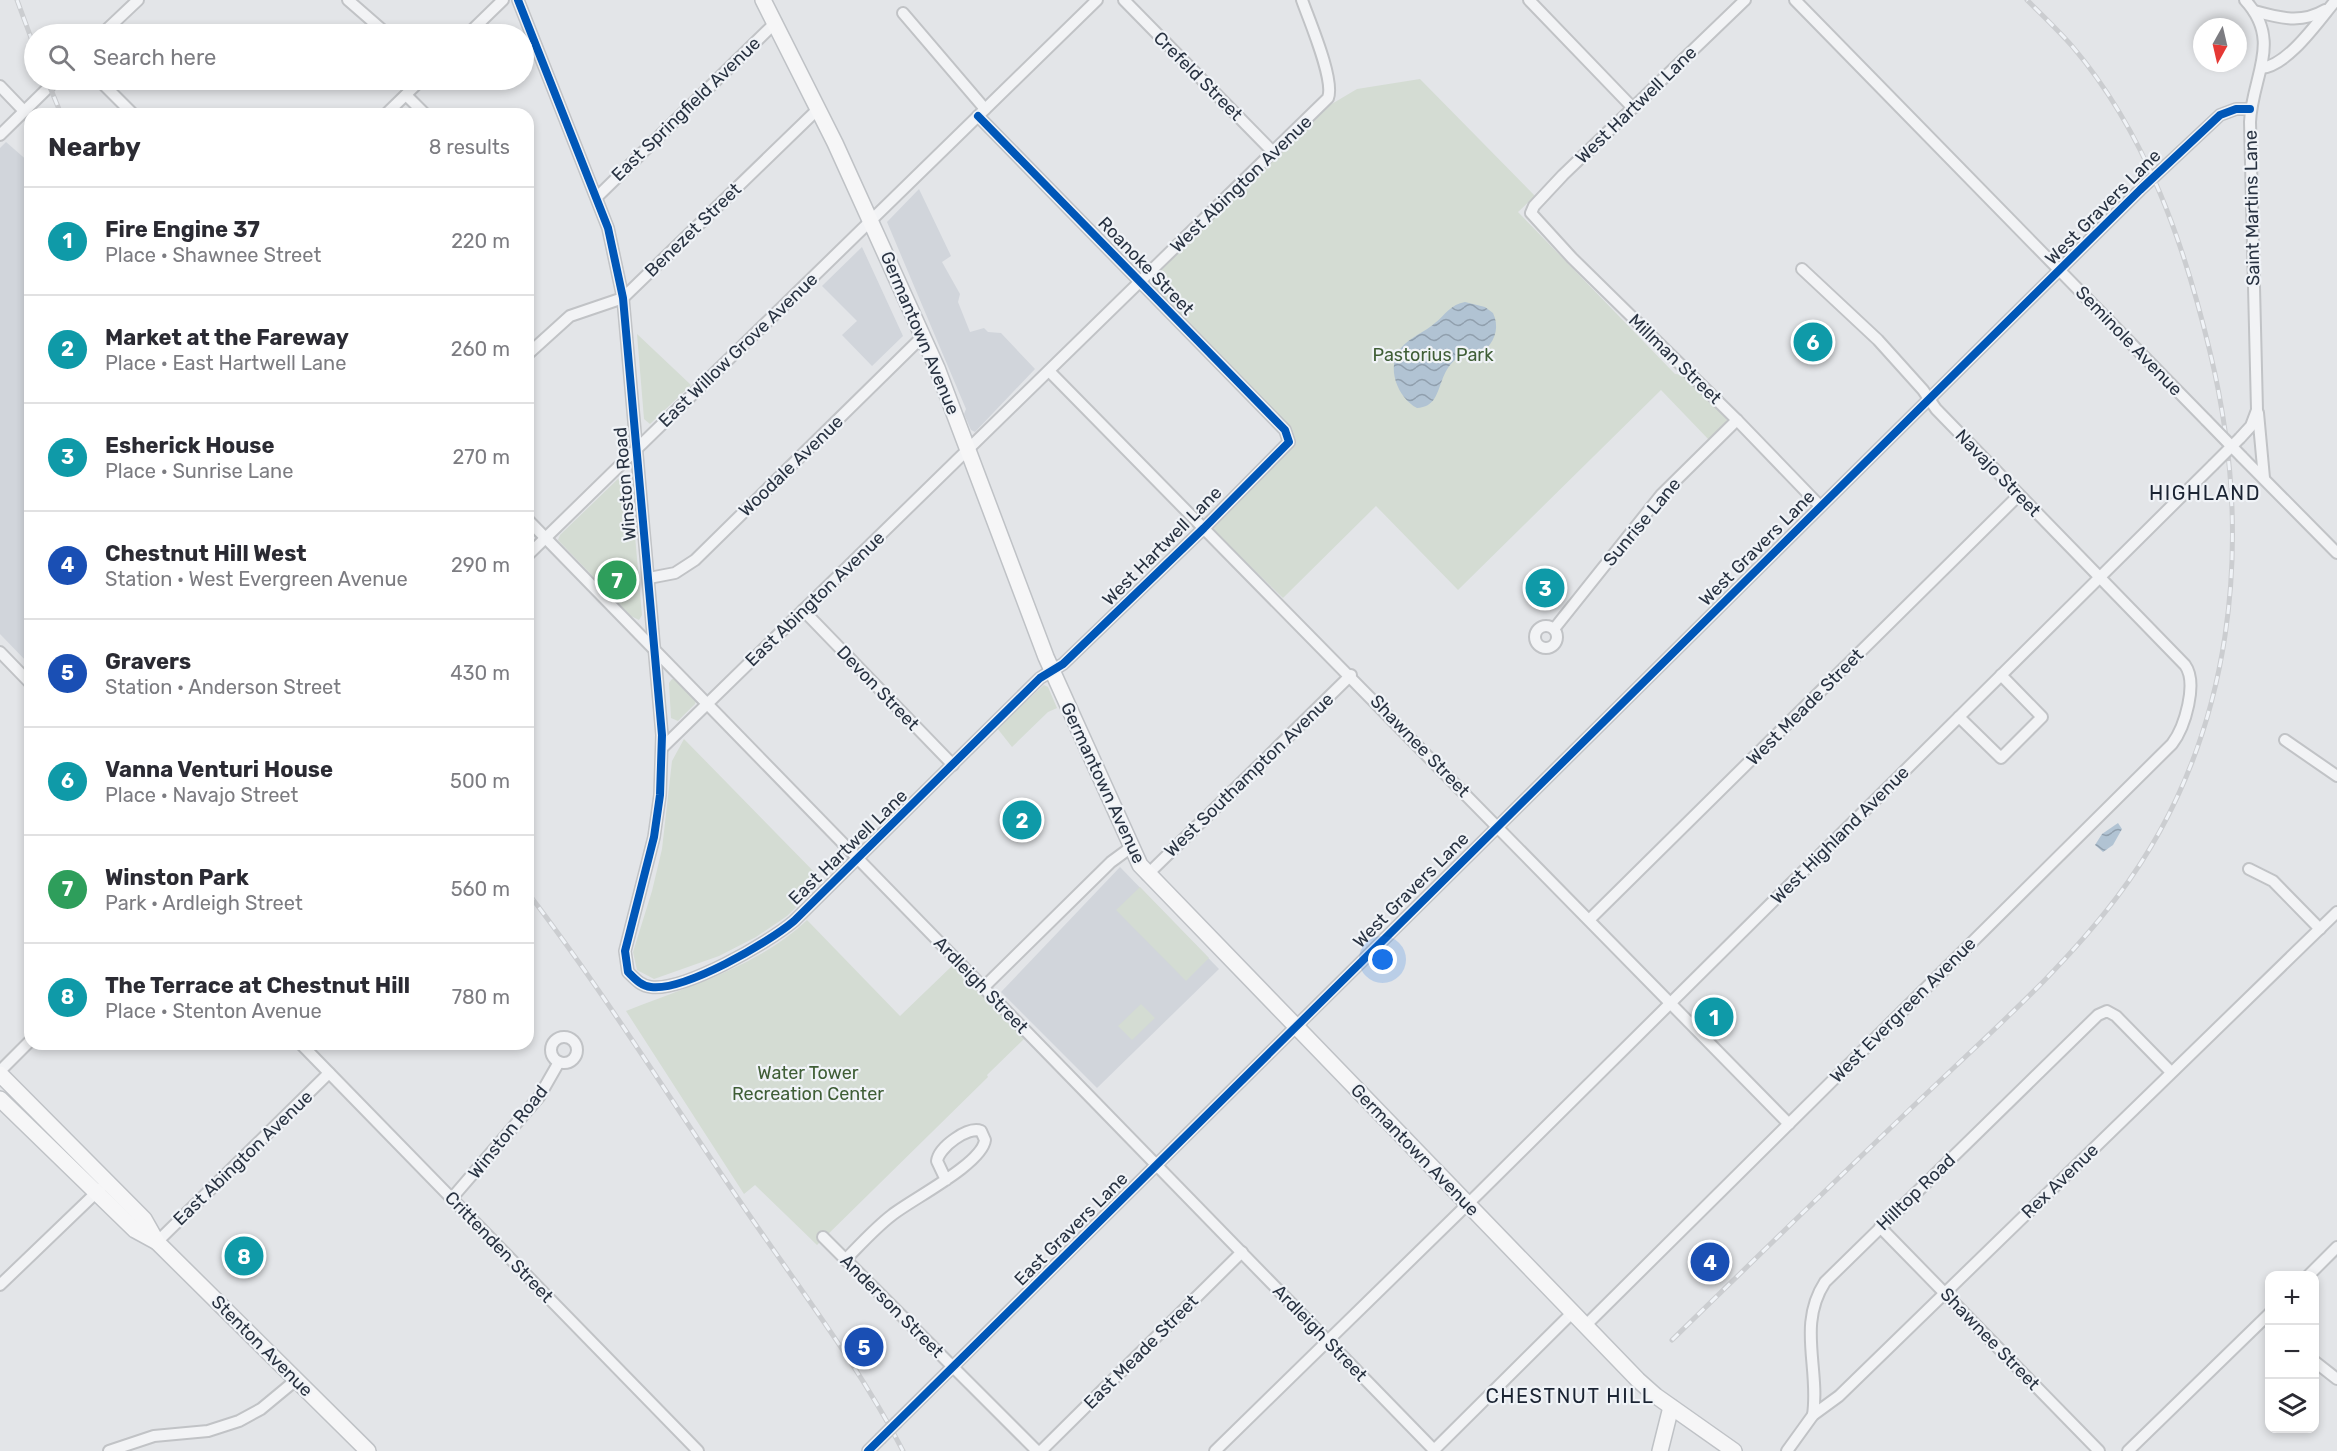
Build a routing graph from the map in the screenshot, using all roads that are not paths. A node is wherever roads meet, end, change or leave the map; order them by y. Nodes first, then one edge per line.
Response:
1 (138, 0) edge
2 (348, 0) edge
3 (503, 0) edge
4 (518, 0) edge
5 (1097, 0) edge
6 (1124, 0) edge
7 (1302, 0) edge
8 (1529, 0) edge
9 (1745, 0) edge
10 (1795, 0) edge
11 (2245, 0) edge
12 (765, 1) edge
13 (2333, 3) edge
14 (2254, 11) junction
15 (903, 13) dead end
16 (776, 22) junction
17 (113, 24) edge
18 (376, 24) edge
19 (478, 24) edge
20 (528, 24) edge
21 (534, 40) edge
22 (2261, 68) junction
23 (0, 86) edge
24 (46, 90) edge
25 (109, 90) edge
26 (411, 90) edge
27 (406, 95) junction
28 (27, 108) edge
29 (127, 108) edge
30 (392, 108) edge
31 (419, 108) edge
32 (1633, 108) junction
33 (818, 109) junction
34 (2250, 109) junction
35 (24, 111) joint
36 (982, 113) junction
37 (0, 135) edge
38 (1273, 152) junction
39 (597, 197) junction
40 (1531, 213) joint
41 (871, 221) junction
42 (1802, 269) dead end
43 (2060, 270) junction
44 (1140, 282) junction
45 (623, 298) junction
46 (923, 336) junction
47 (534, 349) edge
48 (1049, 371) junction
49 (1929, 399) junction
50 (2257, 410) junction
51 (1737, 420) junction
52 (1290, 440) joint
53 (2236, 442) junction
54 (637, 449) junction
55 (968, 449) junction
56 (2264, 478) junction
57 (2019, 495) junction
58 (1820, 506) junction
59 (534, 526) edge
60 (1204, 528) junction
61 (546, 538) junction
62 (534, 549) edge
63 (2337, 554) edge
64 (2099, 577) junction
65 (649, 578) junction
66 (803, 610) junction
67 (1554, 629) dead end
68 (656, 650) junction
69 (0, 652) edge
70 (1052, 671) junction
71 (1351, 675) junction
72 (2001, 675) junction
73 (24, 677) edge
74 (2192, 678) joint
75 (708, 704) junction
76 (1959, 717) junction
77 (2285, 740) dead end
78 (662, 748) junction
79 (953, 765) junction
80 (2337, 776) edge
81 (1498, 826) junction
82 (1130, 848) junction
83 (858, 858) junction
84 (2249, 869) dead end
85 (1147, 875) junction
86 (2337, 912) edge
87 (1590, 919) junction
88 (2319, 929) junction
89 (633, 978) joint
90 (984, 987) junction
91 (1671, 1003) junction
92 (1296, 1028) junction
93 (24, 1047) edge
94 (306, 1050) edge
95 (559, 1062) dead end
96 (2172, 1072) junction
97 (0, 1073) edge
98 (328, 1074) junction
99 (0, 1099) edge
100 (1789, 1124) junction
101 (1157, 1165) junction
102 (946, 1180) junction
103 (107, 1181) junction
104 (95, 1194) junction
105 (452, 1198) junction
106 (1468, 1205) junction
107 (1880, 1227) junction
108 (823, 1237) dead end
109 (157, 1242) junction
110 (2337, 1247) edge
111 (1242, 1252) junction
112 (845, 1260) junction
113 (2312, 1271) edge
114 (0, 1285) edge
115 (1945, 1293) junction
116 (1572, 1313) junction
117 (2265, 1321) edge
118 (1585, 1326) junction
119 (1328, 1341) junction
120 (2319, 1365) edge
121 (953, 1367) junction
122 (2337, 1379) edge
123 (296, 1380) junction
124 (1671, 1407) junction
125 (1813, 1415) junction
126 (1434, 1450) edge
127 (109, 1451) edge
128 (368, 1451) edge
129 (698, 1451) edge
130 (868, 1451) edge
131 (1039, 1451) edge
132 (1215, 1451) edge
133 (1660, 1451) edge
134 (1734, 1451) edge
135 (1787, 1451) edge
136 (2099, 1451) edge
137 (2128, 1451) edge

1 - 17 street
2 - 18 street
3 - 19 street
4 - 20 street, Winston Road
5 - 36 street, East Willow Grove Avenue
6 - 38 street, Crefeld Street
7 - 38 street, West Abington Avenue
8 - 32 street
9 - 32 street, West Hartwell Lane
10 - 43 street, Seminole Avenue
11 - 14 street, Saint Martins Lane
12 - 16 main road, Germantown Avenue
13 - 14 street
13 - 22 street
14 - 22 street, Saint Martins Lane
15 - 36 street, Roanoke Street
16 - 33 main road, Germantown Avenue
16 - 39 street, East Springfield Avenue
21 - 39 street, Winston Road
22 - 34 street, Saint Martins Lane
23 - 35 street
24 - 28 street
25 - 29 street
26 - 27 street
27 - 30 street
27 - 31 street
32 - 40 street, West Hartwell Lane
33 - 41 main road, Germantown Avenue
33 - 45 street, Benezet Street
34 - 43 street, West Gravers Lane
34 - 50 street, Saint Martins Lane
35 - 37 street
36 - 41 street, East Willow Grove Avenue
36 - 44 street, Roanoke Street
38 - 44 street, West Abington Avenue
39 - 45 street, Winston Road
40 - 51 street, Millman Street
41 - 46 main road, Germantown Avenue
41 - 54 street, East Willow Grove Avenue
42 - 49 street, Navajo Street
43 - 49 street, West Gravers Lane
43 - 53 street, Seminole Avenue, bridge
44 - 48 street, West Abington Avenue
44 - 52 street, Roanoke Street
45 - 47 street, Benezet Street
45 - 54 street, Winston Road
46 - 55 main road, Germantown Avenue
46 - 65 street, Woodale Avenue
48 - 55 street, West Abington Avenue
48 - 60 street, Shawnee Street
49 - 57 street, Navajo Street
49 - 58 street, West Gravers Lane
50 - 53 street
50 - 56 street, Saint Martins Lane
51 - 58 street, Millman Street
51 - 67 street, Sunrise Lane
52 - 60 street, West Hartwell Lane
53 - 56 street, Seminole Avenue, bridge
53 - 64 street, West Highland Avenue, bridge
54 - 61 street, East Willow Grove Avenue
54 - 65 street, Winston Road
55 - 66 street, East Abington Avenue
55 - 70 main road, Germantown Avenue
56 - 63 street, Seminole Avenue
57 - 64 street, Navajo Street
57 - 87 street, West Meade Street
58 - 81 street, West Gravers Lane
59 - 61 street, Ardleigh Street
60 - 70 street, West Hartwell Lane
60 - 71 street, Shawnee Street
61 - 62 street, East Willow Grove Avenue
61 - 68 street, Ardleigh Street
64 - 72 street, West Highland Avenue
64 - 74 street, Navajo Street
65 - 68 street, Winston Road
66 - 75 street, East Abington Avenue
66 - 79 street, Devon Street
68 - 75 street, Ardleigh Street
68 - 78 street, Winston Road
69 - 73 street
70 - 79 street, East Hartwell Lane
70 - 82 main road, Germantown Avenue
71 - 81 street, Shawnee Street
71 - 85 street, West Southampton Avenue
72 - 76 street, West Highland Avenue
72 - 76 street
74 - 100 street, West Evergreen Avenue
75 - 78 street, East Abington Avenue
75 - 83 street, Ardleigh Street
76 - 91 street, West Highland Avenue
77 - 80 street
78 - 89 street, Winston Road
79 - 83 street, East Hartwell Lane
81 - 87 street, Shawnee Street
81 - 92 street, West Gravers Lane
82 - 85 main road, Germantown Avenue
82 - 90 street
83 - 89 street, East Hartwell Lane
83 - 90 street, Ardleigh Street
84 - 88 street
85 - 92 main road, Germantown Avenue
86 - 88 street, Rex Avenue
87 - 91 street, Shawnee Street
88 - 96 street, Rex Avenue
90 - 101 street, Ardleigh Street
91 - 100 street, Shawnee Street
91 - 106 street, West Highland Avenue
92 - 101 street, East Gravers Lane
92 - 106 main road, Germantown Avenue
93 - 97 street
94 - 98 street, Crittenden Street
95 - 105 street, Winston Road
96 - 107 street, Hilltop Road
96 - 115 street, Rex Avenue
97 - 103 main road, Stenton Avenue
98 - 105 street, Crittenden Street
98 - 109 street, East Abington Avenue
99 - 104 main road, Stenton Avenue
100 - 118 street, West Evergreen Avenue
101 - 111 street, Ardleigh Street
101 - 121 street, East Gravers Lane
102 - 102 street
102 - 112 street
103 - 104 street
103 - 109 main road, Stenton Avenue
104 - 109 main road, Stenton Avenue
104 - 114 street
105 - 129 street, Crittenden Street
106 - 116 main road, Germantown Avenue
106 - 119 street, West Highland Avenue
107 - 115 street, Shawnee Street
107 - 125 street, Hilltop Road
108 - 112 street, Anderson Street
109 - 123 main road, Stenton Avenue
110 - 113 street
111 - 119 street, Ardleigh Street
111 - 131 street, East Meade Street
112 - 121 street, Anderson Street
115 - 125 street, Rex Avenue
115 - 136 street, Shawnee Street
116 - 118 main road, Germantown Avenue
116 - 126 street
117 - 137 street
118 - 124 main road, Germantown Avenue
119 - 126 street, Ardleigh Street
119 - 132 street, West Highland Avenue
120 - 122 street
121 - 130 street, East Gravers Lane, bridge
121 - 131 street, Anderson Street
123 - 127 street
123 - 128 main road, Stenton Avenue
124 - 133 main road
124 - 134 main road, Germantown Avenue
125 - 135 street, Rex Avenue

